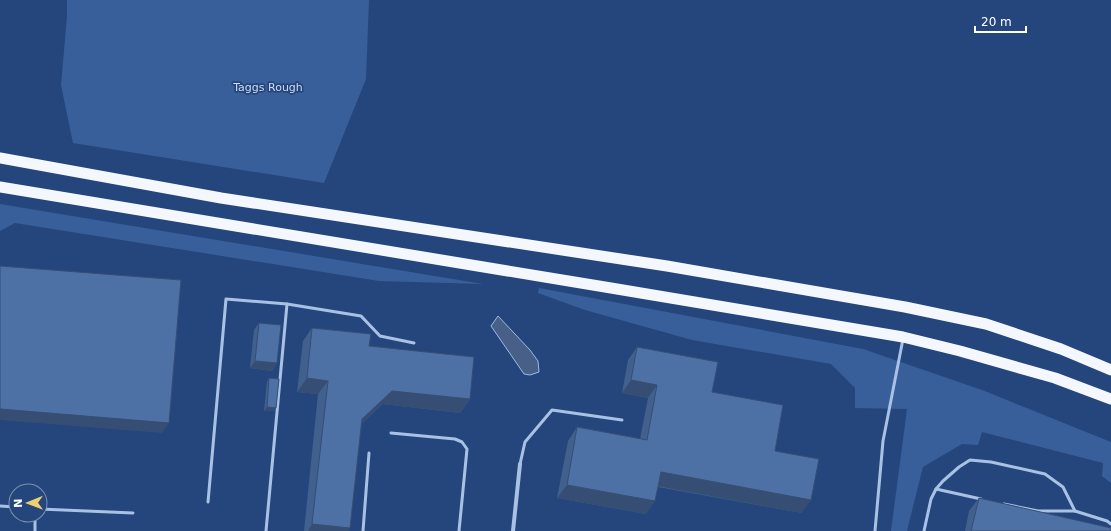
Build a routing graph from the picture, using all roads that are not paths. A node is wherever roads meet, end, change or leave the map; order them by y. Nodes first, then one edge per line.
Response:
1 (0, 158) edge
2 (0, 187) edge
3 (287, 304) junction
4 (903, 337) junction
5 (414, 343) dead end
6 (1111, 370) edge
7 (1111, 399) edge
8 (622, 420) dead end
9 (391, 433) dead end
10 (369, 453) dead end
11 (520, 464) joint
12 (936, 489) junction
13 (987, 500) edge
14 (208, 502) dead end
15 (1002, 503) edge
16 (48, 509) edge
17 (1076, 511) junction
18 (133, 513) dead end
19 (1111, 524) edge
20 (266, 531) edge
21 (363, 531) edge
22 (458, 531) edge
23 (513, 531) edge
24 (875, 531) edge
25 (924, 531) edge

1 - 6 highway
2 - 4 highway
3 - 5 lane
3 - 14 lane
3 - 20 lane
4 - 7 highway
4 - 24 lane
8 - 11 lane
9 - 22 lane
10 - 21 lane
11 - 23 street
12 - 13 lane
12 - 17 lane
12 - 25 lane
15 - 17 lane
16 - 18 lane
17 - 19 lane

